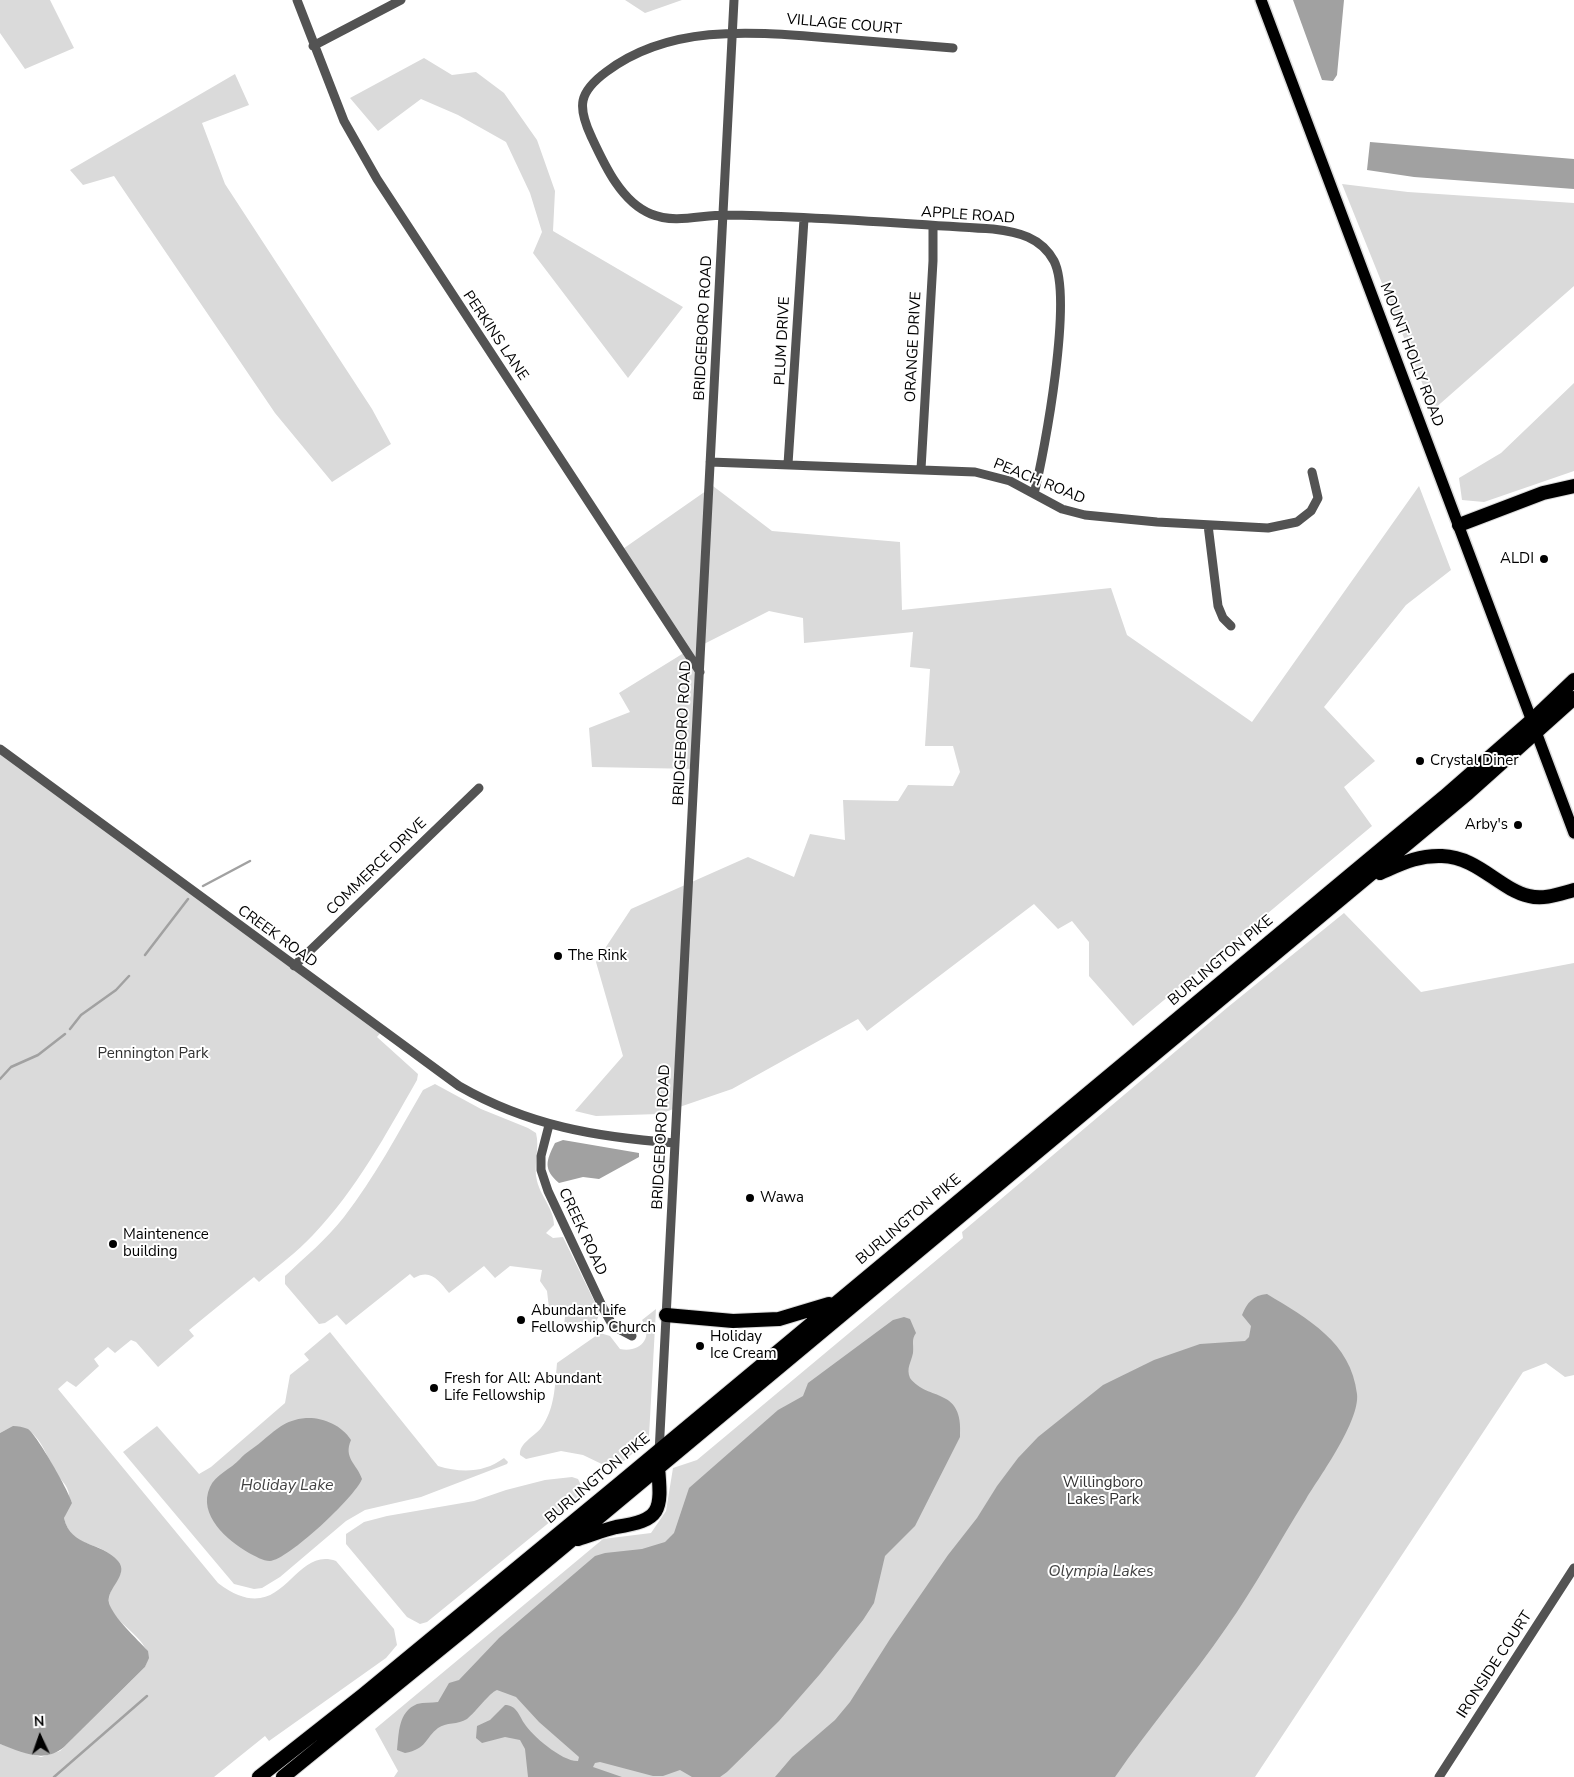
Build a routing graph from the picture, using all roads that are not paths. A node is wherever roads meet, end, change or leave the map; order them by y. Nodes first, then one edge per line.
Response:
1 (297, 0) edge
2 (401, 0) edge
3 (734, 0) edge
4 (1261, 0) edge
5 (733, 32) junction
6 (313, 46) junction
7 (953, 48) dead end
8 (723, 215) junction
9 (804, 219) junction
10 (933, 226) junction
11 (710, 462) junction
12 (788, 464) junction
13 (921, 469) junction
14 (1312, 472) dead end
15 (1574, 486) edge
16 (1034, 494) junction
17 (1208, 525) junction
18 (1459, 525) junction
19 (1231, 626) dead end
20 (700, 672) junction
21 (1574, 680) edge
22 (1574, 698) edge
23 (1534, 727) junction
24 (0, 749) edge
25 (480, 788) dead end
26 (1574, 833) edge
27 (1365, 878) junction
28 (1574, 890) edge
29 (294, 966) junction
30 (549, 1125) junction
31 (675, 1142) junction
32 (836, 1301) junction
33 (666, 1315) junction
34 (632, 1336) dead end
35 (659, 1450) junction
36 (658, 1467) junction
37 (568, 1542) junction
38 (1574, 1568) edge
39 (290, 1775) edge
40 (259, 1777) edge
41 (1439, 1777) edge

1 - 6 street, PERKINS LANE
2 - 6 street
3 - 5 street, BRIDGEBORO ROAD
4 - 18 main road, MOUNT HOLLY ROAD
5 - 7 street, VILLAGE COURT
5 - 8 street, BRIDGEBORO ROAD
5 - 8 street, VILLAGE COURT
6 - 20 street, PERKINS LANE
8 - 9 street, APPLE ROAD
8 - 11 street, BRIDGEBORO ROAD
9 - 10 street, APPLE ROAD
9 - 12 street, PLUM DRIVE
10 - 13 street, ORANGE DRIVE
10 - 16 street, APPLE ROAD
11 - 12 street, PEACH ROAD
11 - 20 street, BRIDGEBORO ROAD
12 - 13 street, PEACH ROAD
13 - 16 street, PEACH ROAD
14 - 17 street, PEACH ROAD
15 - 18 highway
16 - 17 street, PEACH ROAD
17 - 19 street
18 - 23 main road, MOUNT HOLLY ROAD
20 - 31 street, BRIDGEBORO ROAD
21 - 23 highway, BURLINGTON PIKE
22 - 23 highway, BURLINGTON PIKE
23 - 26 main road, MOUNT HOLLY ROAD
23 - 27 highway, BURLINGTON PIKE
23 - 32 highway, BURLINGTON PIKE
24 - 29 street, CREEK ROAD
25 - 29 street, COMMERCE DRIVE
27 - 28 highway
27 - 36 highway, BURLINGTON PIKE
29 - 30 street, CREEK ROAD
30 - 31 street, CREEK ROAD
30 - 34 street, CREEK ROAD
31 - 33 street, BRIDGEBORO ROAD
32 - 33 highway
32 - 35 highway, BURLINGTON PIKE
33 - 35 street, BRIDGEBORO ROAD
35 - 36 street, BRIDGEBORO ROAD
35 - 40 highway, BURLINGTON PIKE
36 - 37 highway, BURLINGTON PIKE
36 - 37 highway
37 - 39 highway, BURLINGTON PIKE
38 - 41 street, IRONSIDE COURT

